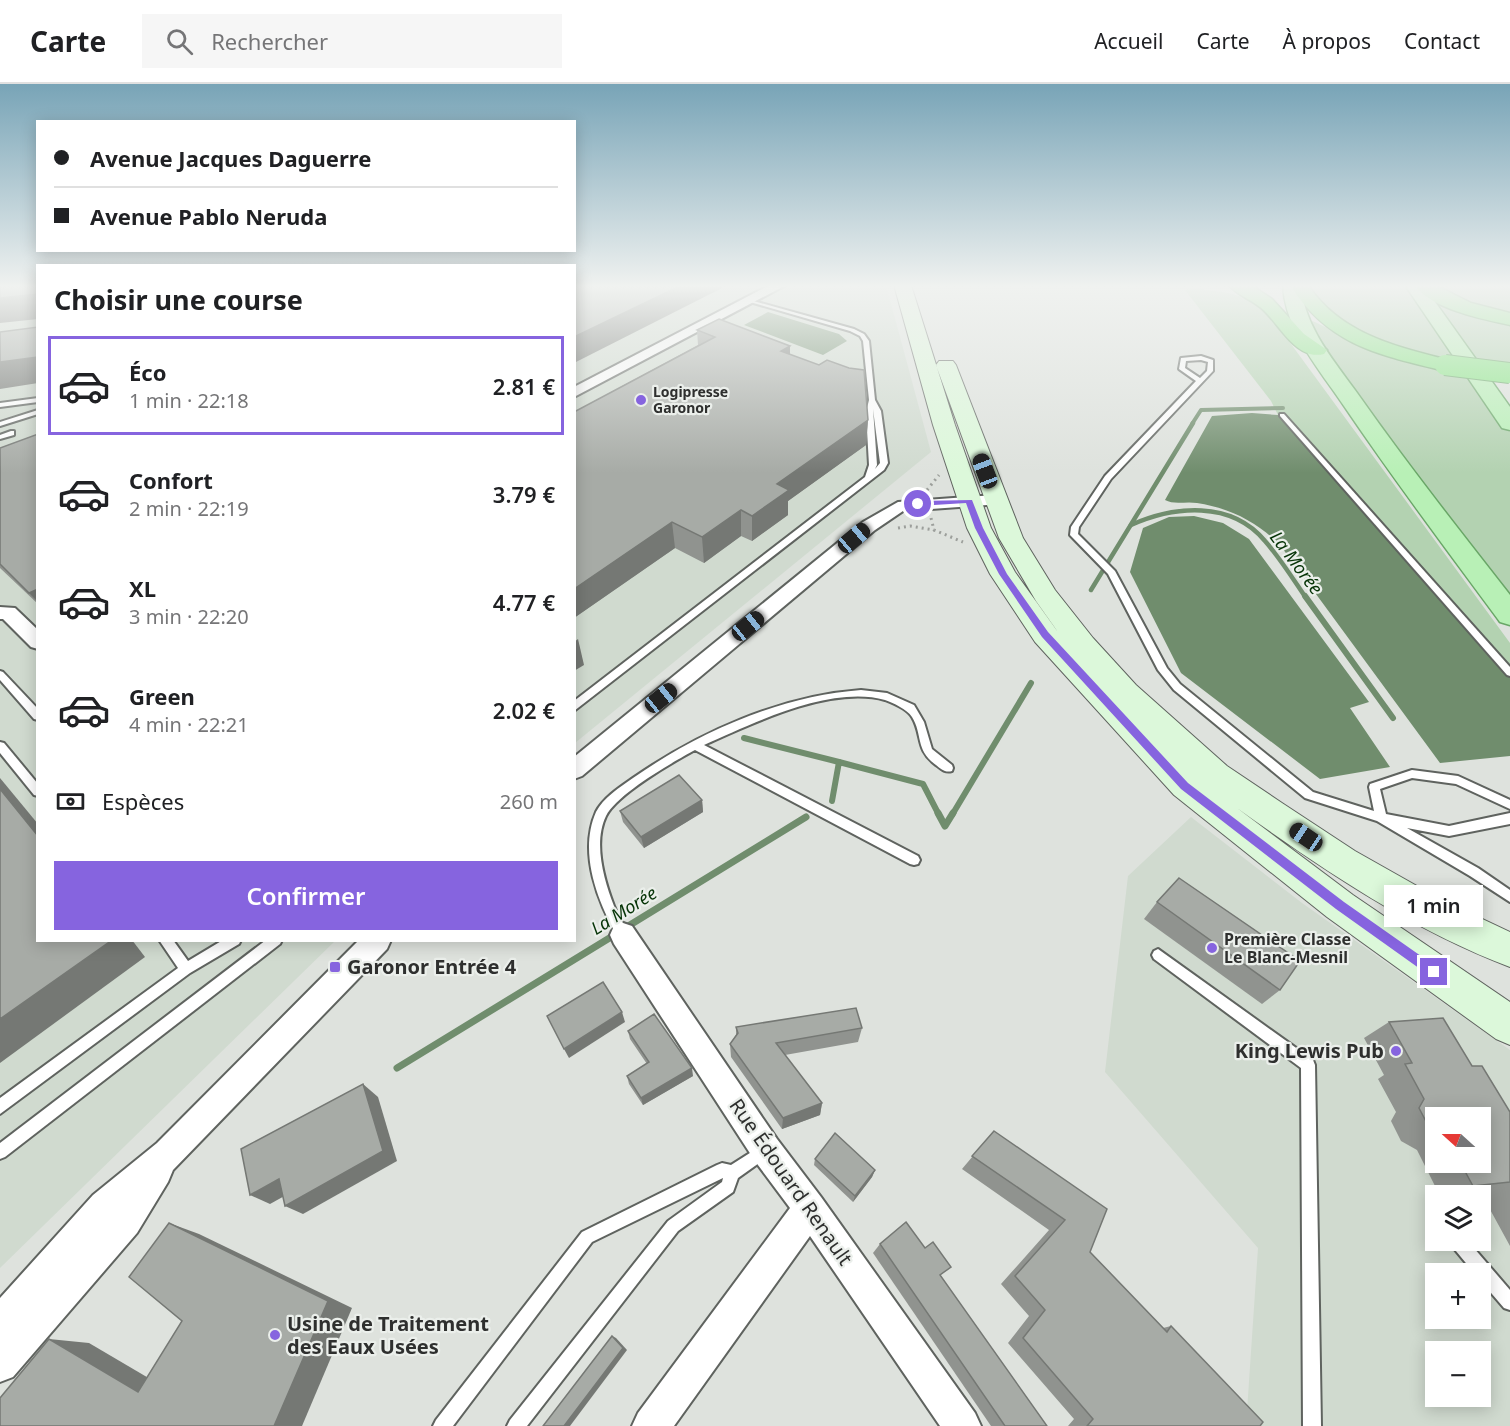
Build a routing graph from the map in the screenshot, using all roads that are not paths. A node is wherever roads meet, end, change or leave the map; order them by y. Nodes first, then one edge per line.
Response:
1 (661, 348) edge
2 (867, 348) edge
3 (921, 348) edge
4 (940, 348) edge
5 (1313, 348) edge
6 (1382, 348) edge
7 (1458, 348) edge
8 (1317, 350) joint
9 (1510, 373) edge
10 (1199, 380) dead end
11 (576, 392) edge
12 (36, 400) edge
13 (0, 405) edge
14 (36, 413) edge
15 (1282, 416) dead end
16 (1510, 423) edge
17 (0, 424) edge
18 (11, 433) dead end
19 (0, 437) edge
20 (28, 441) edge
21 (0, 452) edge
22 (982, 501) junction
23 (0, 613) edge
24 (1510, 615) edge
25 (36, 640) edge
26 (1510, 673) edge
27 (0, 674) edge
28 (576, 705) edge
29 (36, 714) edge
30 (0, 746) edge
31 (695, 746) junction
32 (576, 768) edge
33 (948, 768) dead end
34 (36, 790) edge
35 (1510, 805) edge
36 (1381, 818) junction
37 (1510, 818) edge
38 (914, 860) dead end
39 (1510, 897) edge
40 (623, 935) joint
41 (166, 942) edge
42 (233, 942) edge
43 (273, 942) edge
44 (376, 942) edge
45 (1510, 950) edge
46 (1158, 955) dead end
47 (186, 969) junction
48 (1510, 1025) edge
49 (0, 1107) edge
50 (766, 1150) junction
51 (0, 1152) edge
52 (168, 1154) junction
53 (732, 1173) junction
54 (810, 1208) junction
55 (1466, 1251) edge
56 (1510, 1302) edge
57 (0, 1324) edge
58 (0, 1364) edge
59 (442, 1426) edge
60 (516, 1426) edge
61 (651, 1426) edge
62 (962, 1426) edge
63 (1312, 1426) edge

1 - 11 street
2 - 28 lane
3 - 22 main road
4 - 22 main road
5 - 8 highway
6 - 9 highway, bridge
7 - 16 main road
8 - 24 main road
10 - 36 lane
12 - 13 lane
14 - 17 lane
15 - 26 lane
18 - 19 lane
20 - 21 street
22 - 32 street
22 - 45 main road
22 - 48 main road
23 - 25 street
27 - 29 lane
30 - 34 lane
31 - 33 lane
31 - 38 lane
31 - 40 lane
35 - 36 lane
36 - 37 lane
36 - 39 lane
40 - 50 street, Rue Édouard Renault
41 - 47 lane
42 - 47 lane
43 - 51 lane
44 - 52 street
46 - 63 lane
47 - 49 lane
50 - 53 lane
50 - 54 street, Rue Édouard Renault
52 - 57 street
52 - 58 street
53 - 59 lane
53 - 60 lane
54 - 61 street
54 - 62 street, Rue Édouard Renault
55 - 56 lane

